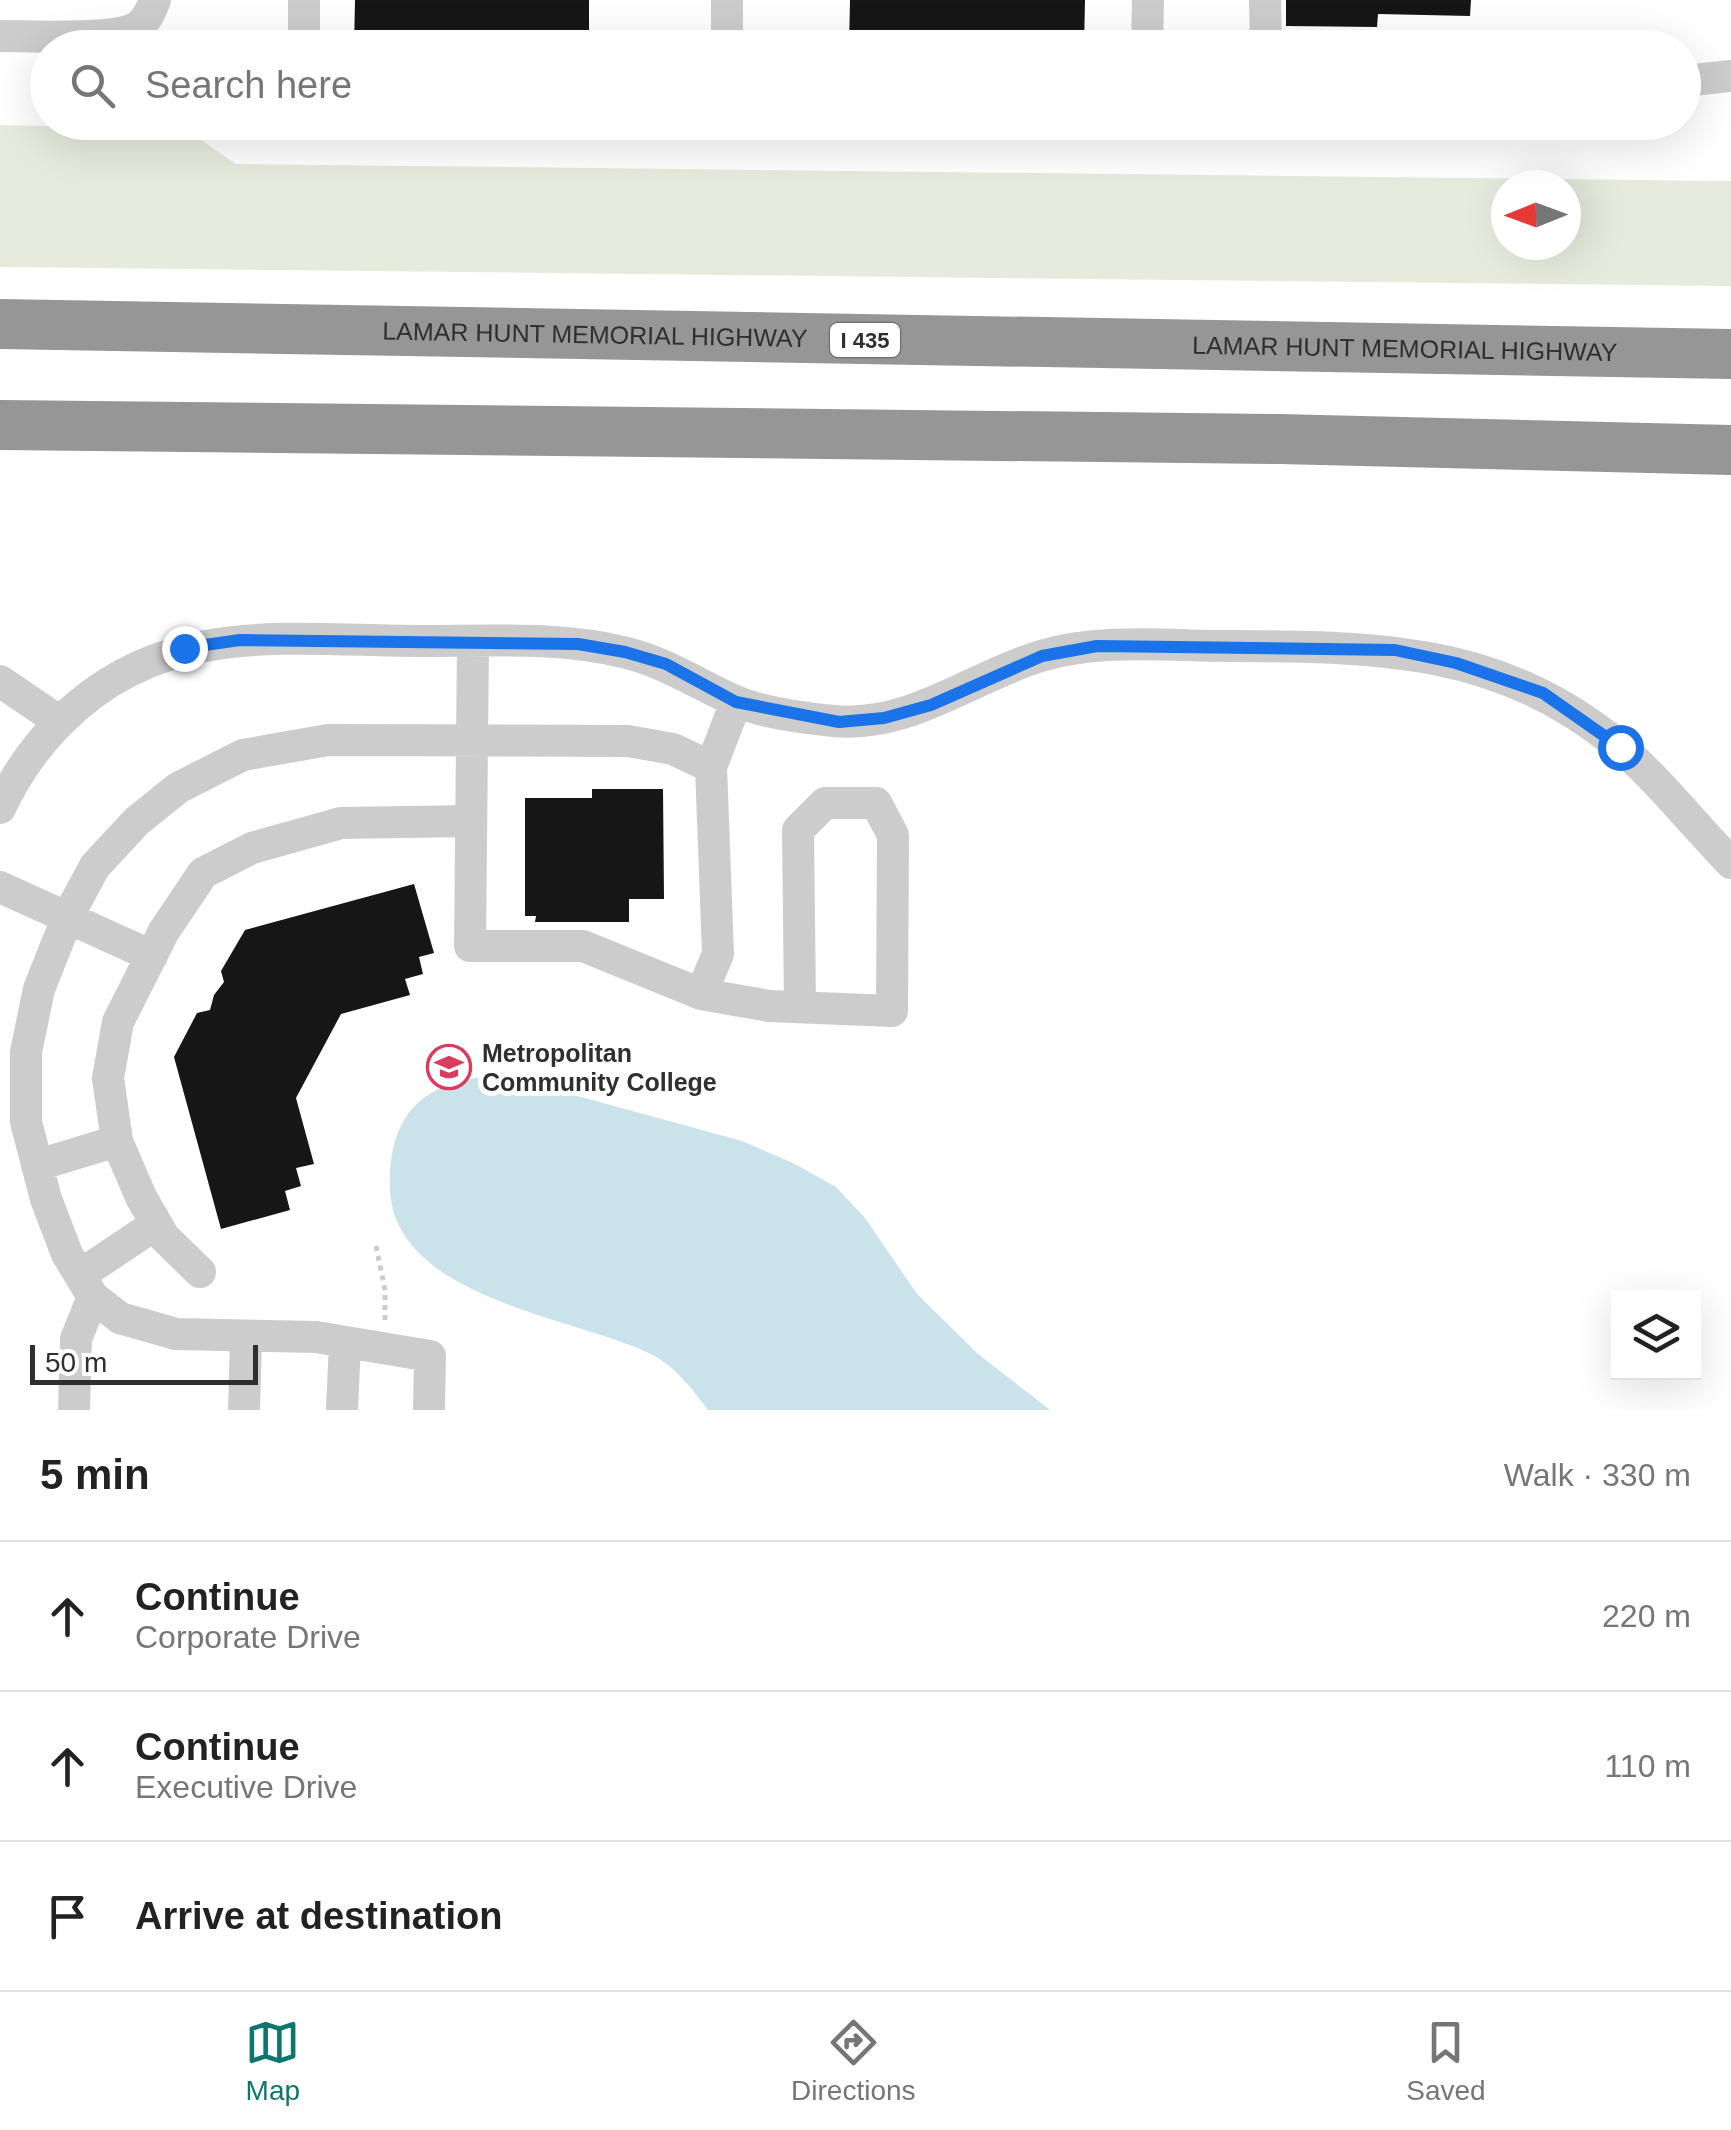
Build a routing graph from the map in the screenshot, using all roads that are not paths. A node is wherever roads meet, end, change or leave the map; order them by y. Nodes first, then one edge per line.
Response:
1 (154, 0) edge
2 (304, 0) edge
3 (727, 0) edge
4 (1148, 0) edge
5 (1264, 0) edge
6 (128, 30) edge
7 (304, 30) edge
8 (727, 30) edge
9 (1147, 30) edge
10 (1265, 30) edge
11 (30, 35) edge
12 (0, 36) edge
13 (1731, 76) edge
14 (1701, 79) edge
15 (0, 324) edge
16 (1731, 354) edge
17 (0, 425) edge
18 (1731, 450) edge
19 (474, 641) junction
20 (0, 682) edge
21 (736, 702) junction
22 (60, 722) junction
23 (472, 739) junction
24 (711, 767) junction
25 (2, 797) edge
26 (472, 822) junction
27 (1731, 863) edge
28 (0, 887) edge
29 (68, 916) junction
30 (152, 956) junction
31 (700, 994) junction
32 (800, 1007) junction
33 (117, 1141) junction
34 (38, 1166) junction
35 (156, 1224) junction
36 (200, 1272) dead end
37 (86, 1286) junction
38 (246, 1337) junction
39 (345, 1342) junction
40 (74, 1410) edge
41 (244, 1410) edge
42 (342, 1410) edge
43 (429, 1410) edge

1 - 6 street
2 - 7 street
3 - 8 street
4 - 9 street
5 - 10 street
11 - 12 street
13 - 14 street
15 - 16 highway, LAMAR HUNT MEMORIAL HIGHWAY / I 435
17 - 18 highway
19 - 21 street
19 - 22 street
19 - 23 street
20 - 22 street
21 - 24 street
21 - 27 street
22 - 25 street
23 - 24 street
23 - 26 street
23 - 29 street
24 - 31 street
26 - 30 street
26 - 31 street
28 - 29 street
29 - 30 street
29 - 34 street
30 - 33 street
31 - 32 street
32 - 32 street
33 - 34 street
33 - 35 street
34 - 37 street
35 - 36 street
35 - 37 street
37 - 38 street
37 - 40 street
38 - 39 street
38 - 41 street
39 - 42 street
39 - 43 street

